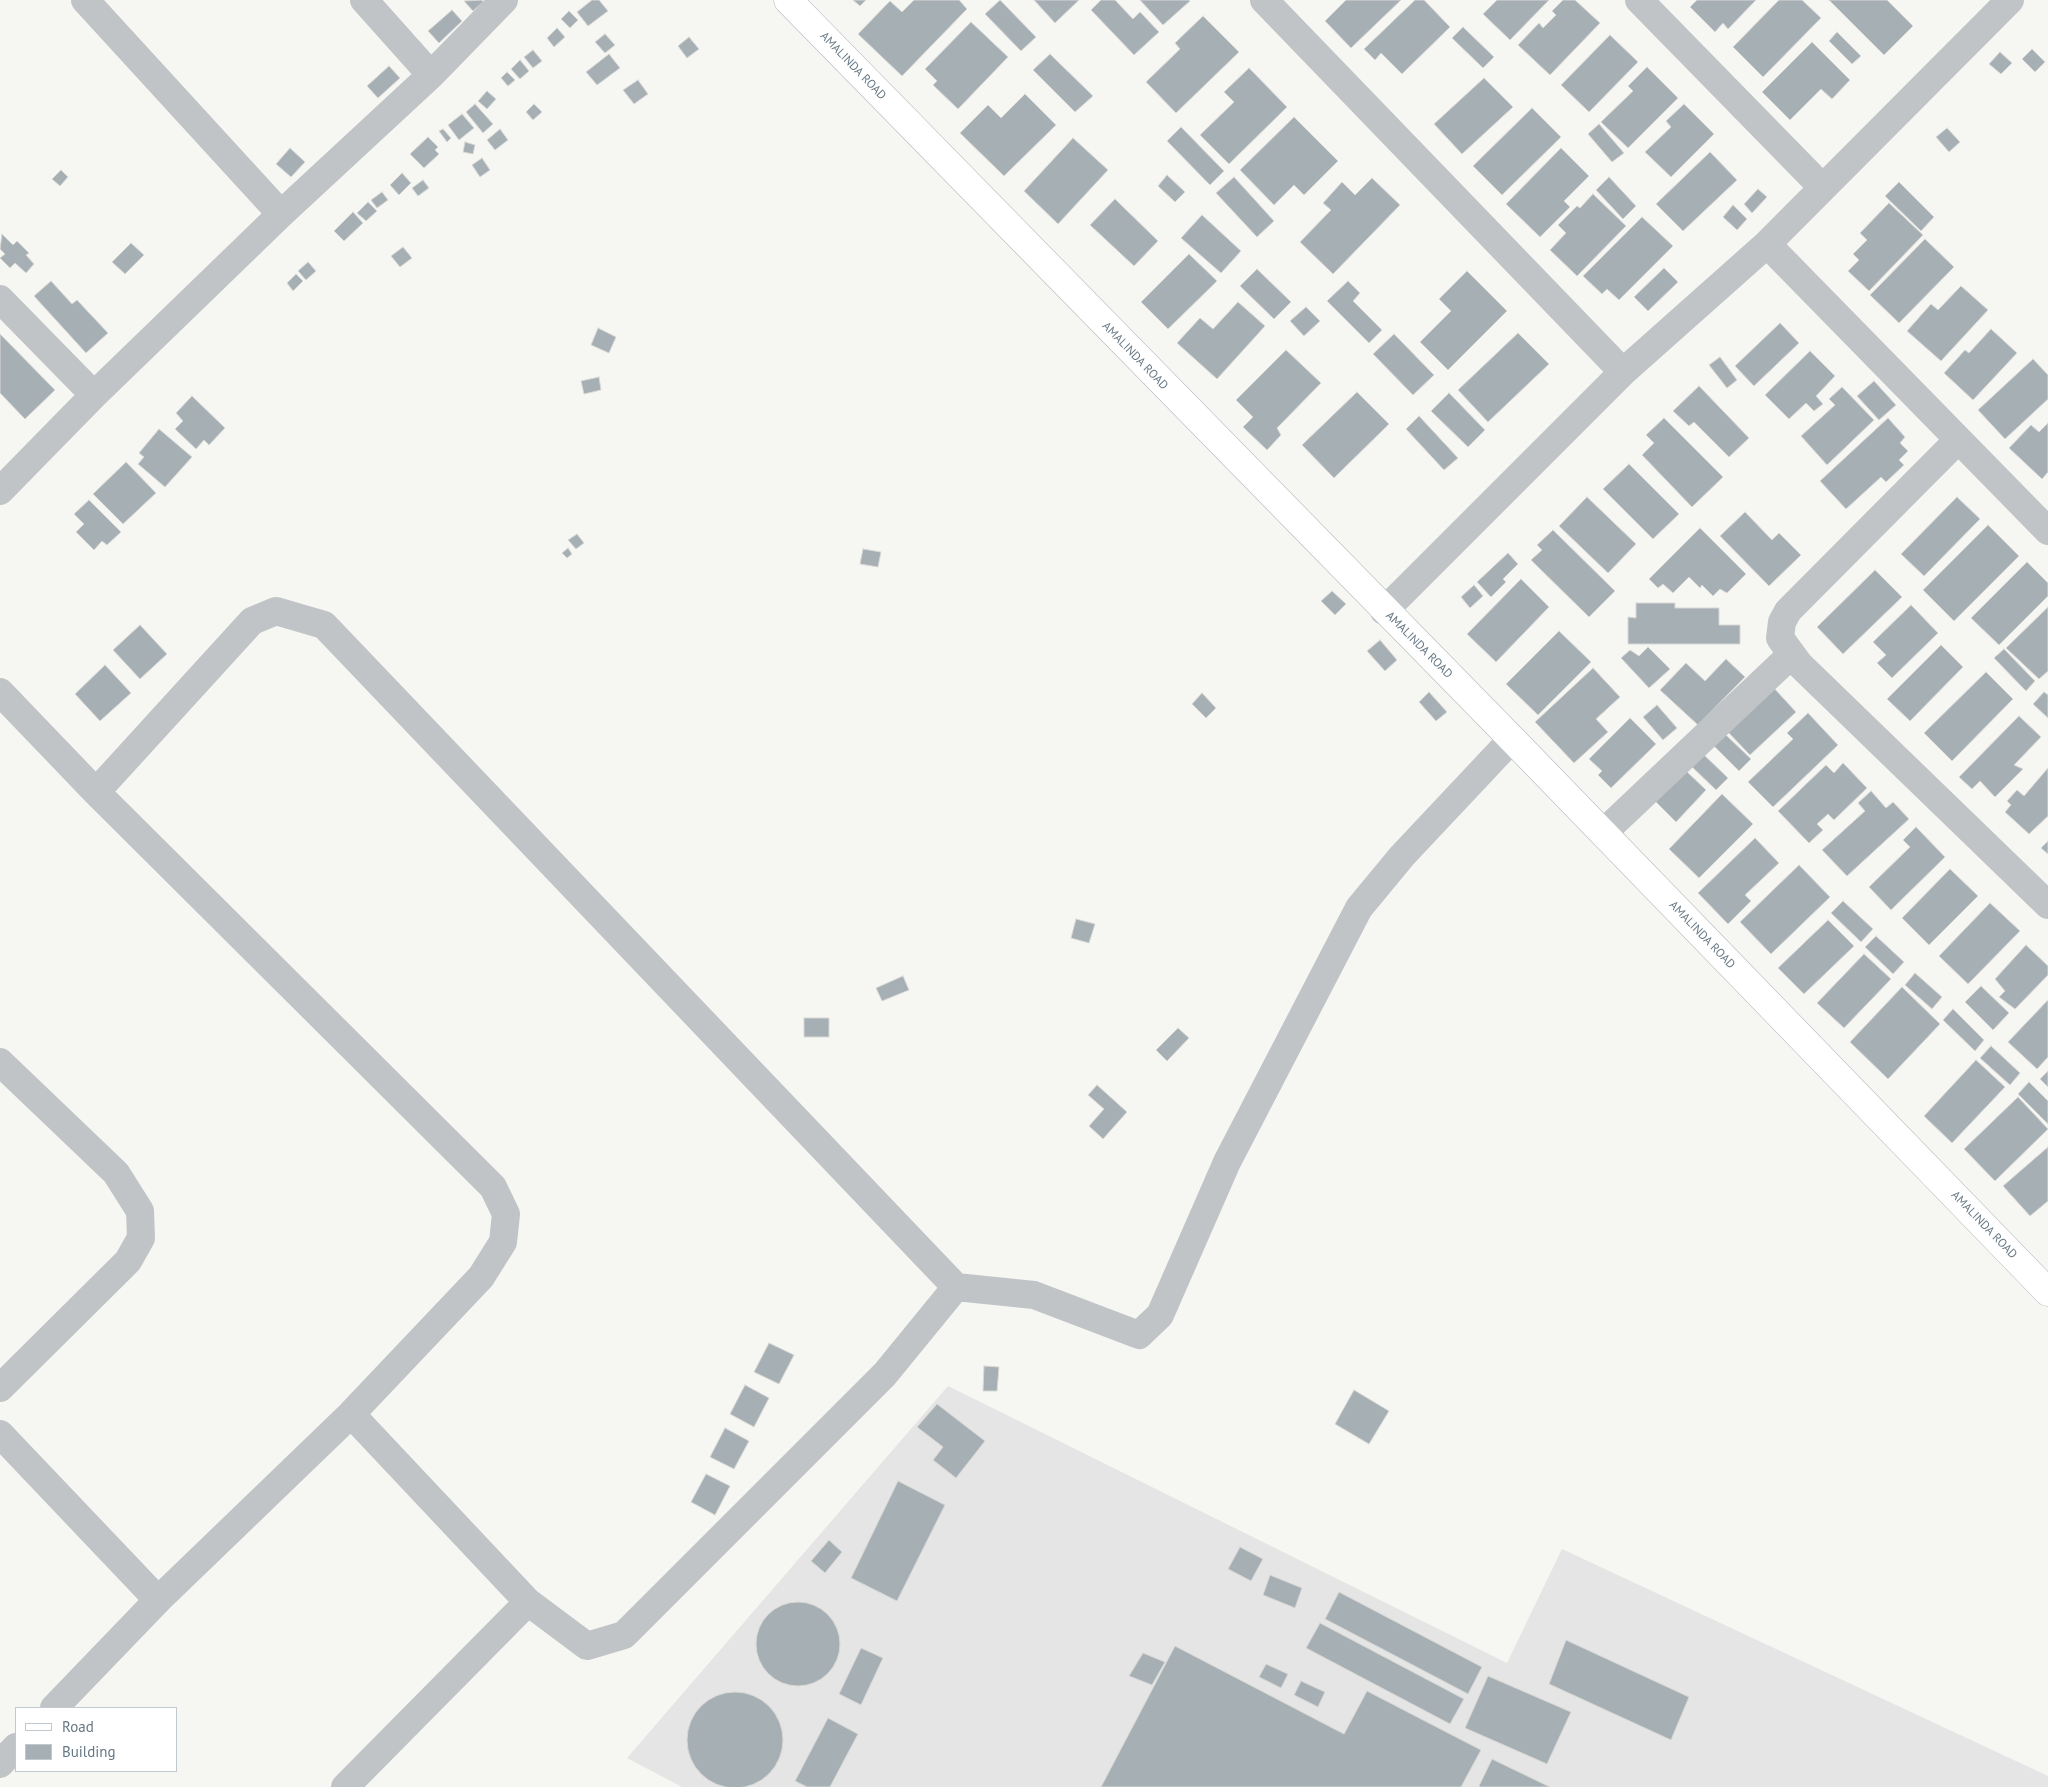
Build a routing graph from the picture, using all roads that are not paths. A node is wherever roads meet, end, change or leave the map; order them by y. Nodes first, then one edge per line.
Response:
1 (85, 0) edge
2 (364, 0) edge
3 (504, 0) edge
4 (788, 0) edge
5 (1264, 0) edge
6 (1639, 0) edge
7 (2010, 0) edge
8 (431, 75) junction
9 (1822, 187) junction
10 (281, 214) junction
11 (1766, 244) junction
12 (0, 299) edge
13 (1622, 372) junction
14 (94, 395) junction
15 (1958, 440) junction
16 (0, 491) edge
17 (2048, 531) edge
18 (1384, 611) junction
19 (1791, 656) junction
20 (0, 692) edge
21 (1512, 739) junction
22 (96, 792) junction
23 (1603, 833) junction
24 (2048, 905) edge
25 (0, 1062) edge
26 (956, 1287) junction
27 (2048, 1292) edge
28 (0, 1388) edge
29 (351, 1414) junction
30 (0, 1434) edge
31 (158, 1600) junction
32 (528, 1602) junction
33 (55, 1707) edge
34 (15, 1748) edge
35 (0, 1764) edge
36 (345, 1787) edge

1 - 10 street
2 - 8 street
3 - 8 street
4 - 18 street, AMALINDA ROAD
5 - 13 street
6 - 9 street
7 - 9 street
8 - 10 street
9 - 11 street
10 - 14 street
11 - 13 street
11 - 15 street
12 - 14 street
13 - 18 street
14 - 16 street
15 - 17 street
15 - 19 street
18 - 21 street, AMALINDA ROAD
19 - 23 street
19 - 24 street
20 - 22 street
21 - 23 street, AMALINDA ROAD
21 - 26 street
22 - 26 street
22 - 29 street
23 - 27 street, AMALINDA ROAD
25 - 28 street
26 - 32 street
29 - 31 street
29 - 32 street
30 - 31 street
31 - 33 street
32 - 36 street
34 - 35 street

